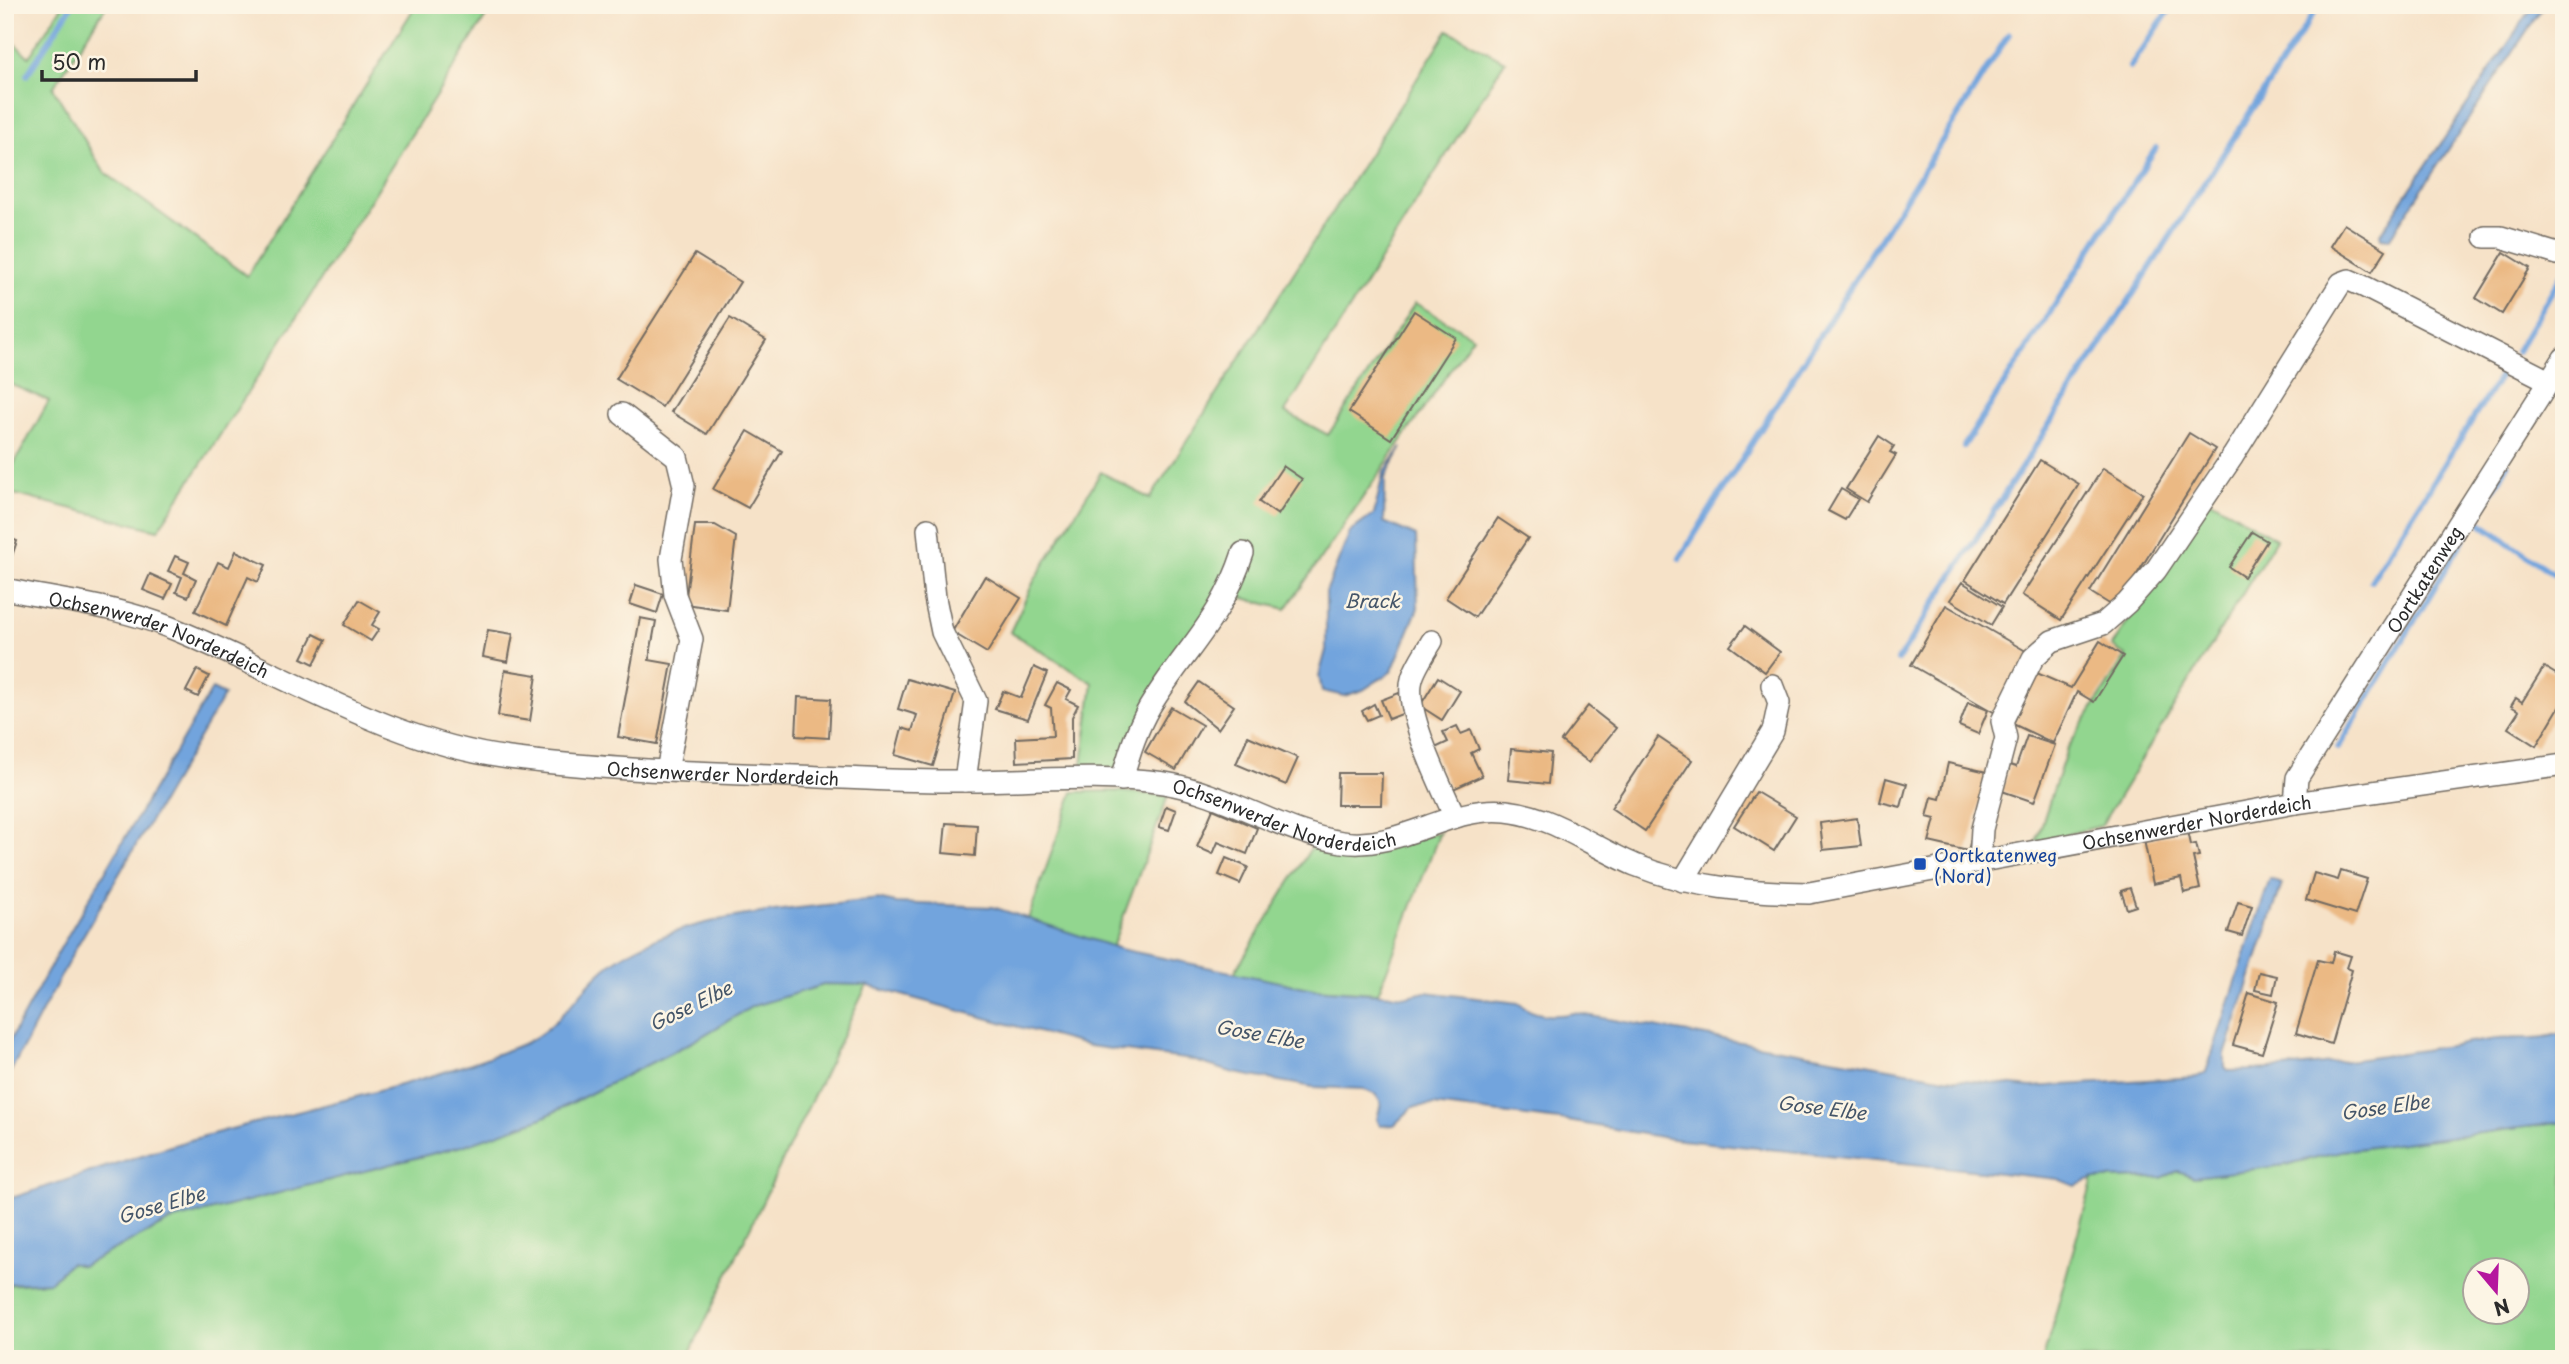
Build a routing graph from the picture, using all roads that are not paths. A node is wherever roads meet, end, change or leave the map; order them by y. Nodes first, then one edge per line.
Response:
1 (2485, 237) dead end
2 (2564, 256) edge
3 (2564, 358) edge
4 (2549, 381) junction
5 (622, 414) dead end
6 (928, 529) dead end
7 (1243, 553) dead end
8 (5, 589) edge
9 (1432, 641) dead end
10 (1772, 685) dead end
11 (2564, 765) edge
12 (667, 771) junction
13 (1122, 780) junction
14 (965, 781) junction
15 (2295, 803) junction
16 (1455, 817) junction
17 (1980, 862) junction
18 (1683, 881) junction

1 - 2 street
3 - 4 street, Oortkatenweg
4 - 15 street, Oortkatenweg
4 - 17 street
5 - 12 street
6 - 14 street
7 - 13 street
8 - 12 street, Ochsenwerder Norderdeich
9 - 16 street
10 - 18 street
11 - 15 street, Ochsenwerder Norderdeich
12 - 14 street, Ochsenwerder Norderdeich
13 - 14 street, Ochsenwerder Norderdeich
13 - 16 street, Ochsenwerder Norderdeich
15 - 17 street, Ochsenwerder Norderdeich
16 - 18 street, Ochsenwerder Norderdeich
17 - 18 street, Ochsenwerder Norderdeich

